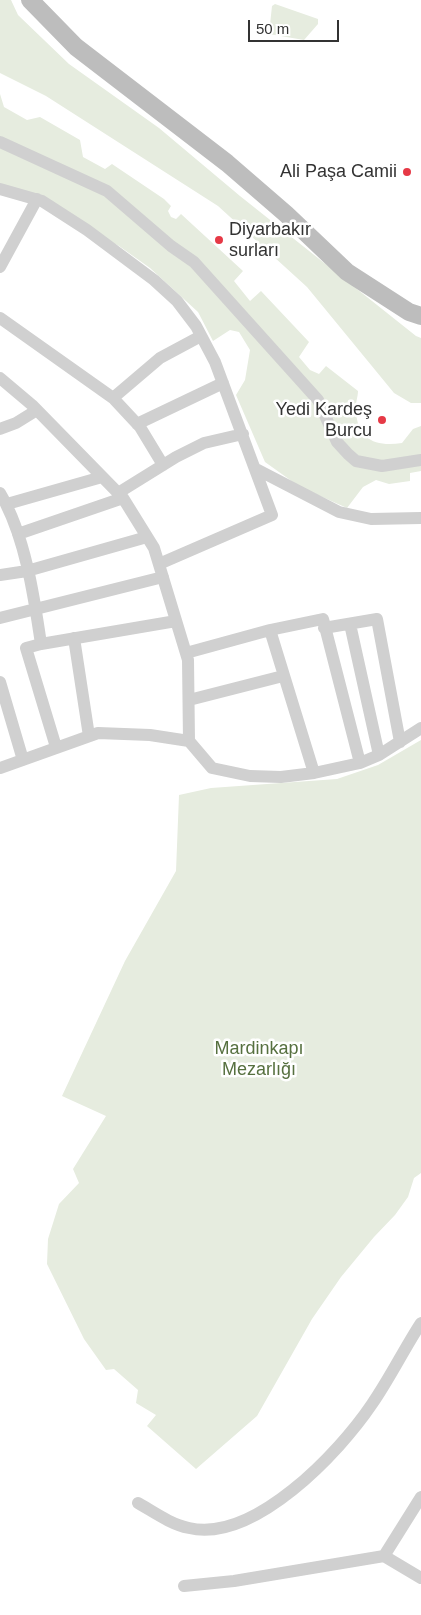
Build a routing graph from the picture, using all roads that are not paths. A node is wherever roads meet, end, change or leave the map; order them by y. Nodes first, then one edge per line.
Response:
1 (30, 0) edge
2 (0, 142) edge
3 (0, 189) edge
4 (37, 199) junction
5 (0, 267) edge
6 (421, 316) edge
7 (0, 318) edge
8 (201, 336) junction
9 (0, 379) edge
10 (223, 382) junction
11 (113, 398) junction
12 (37, 410) junction
13 (137, 424) junction
14 (0, 429) edge
15 (243, 434) junction
16 (421, 460) edge
17 (163, 465) junction
18 (256, 469) junction
19 (102, 476) junction
20 (120, 496) junction
21 (3, 499) edge
22 (421, 518) edge
23 (18, 534) junction
24 (147, 537) junction
25 (159, 564) junction
26 (27, 571) junction
27 (0, 575) edge
28 (163, 577) junction
29 (36, 610) junction
30 (0, 618) edge
31 (176, 621) junction
32 (350, 624) junction
33 (324, 628) junction
34 (270, 630) junction
35 (74, 638) junction
36 (41, 644) junction
37 (186, 654) junction
38 (283, 676) junction
39 (0, 682) edge
40 (189, 700) junction
41 (421, 728) edge
42 (89, 736) junction
43 (189, 741) junction
44 (400, 742) junction
45 (56, 747) junction
46 (379, 755) junction
47 (23, 760) junction
48 (360, 763) junction
49 (0, 768) edge
50 (314, 773) junction
51 (421, 1323) edge
52 (421, 1497) edge
53 (138, 1503) dead end
54 (384, 1556) junction
55 (421, 1578) edge
56 (184, 1586) dead end

1 - 6 street
2 - 16 street
3 - 4 street
4 - 5 street
4 - 8 street
7 - 11 street
8 - 10 street
8 - 11 street
9 - 12 street
10 - 13 street
10 - 15 street
11 - 13 street
12 - 14 street
12 - 19 street
13 - 17 street
15 - 17 street
15 - 18 street
17 - 20 street
18 - 22 street
18 - 25 street
19 - 20 street
19 - 21 street
20 - 23 street
20 - 24 street
21 - 23 street
23 - 26 street
24 - 25 street
24 - 26 street
25 - 28 street
26 - 27 street
26 - 29 street
28 - 29 street
28 - 31 street
29 - 30 street
29 - 36 street
31 - 35 street
31 - 37 street
32 - 33 street
32 - 44 street
32 - 46 street
33 - 34 street
33 - 48 street
34 - 37 street
34 - 38 street
35 - 36 street
35 - 42 street
36 - 45 street
37 - 40 street
38 - 40 street
38 - 50 street
39 - 47 street
40 - 43 street
41 - 44 street
42 - 43 street
42 - 45 street
43 - 50 street
44 - 46 street
45 - 47 street
46 - 48 street
47 - 49 street
48 - 50 street
51 - 53 street
52 - 54 street
54 - 55 street
54 - 56 street

